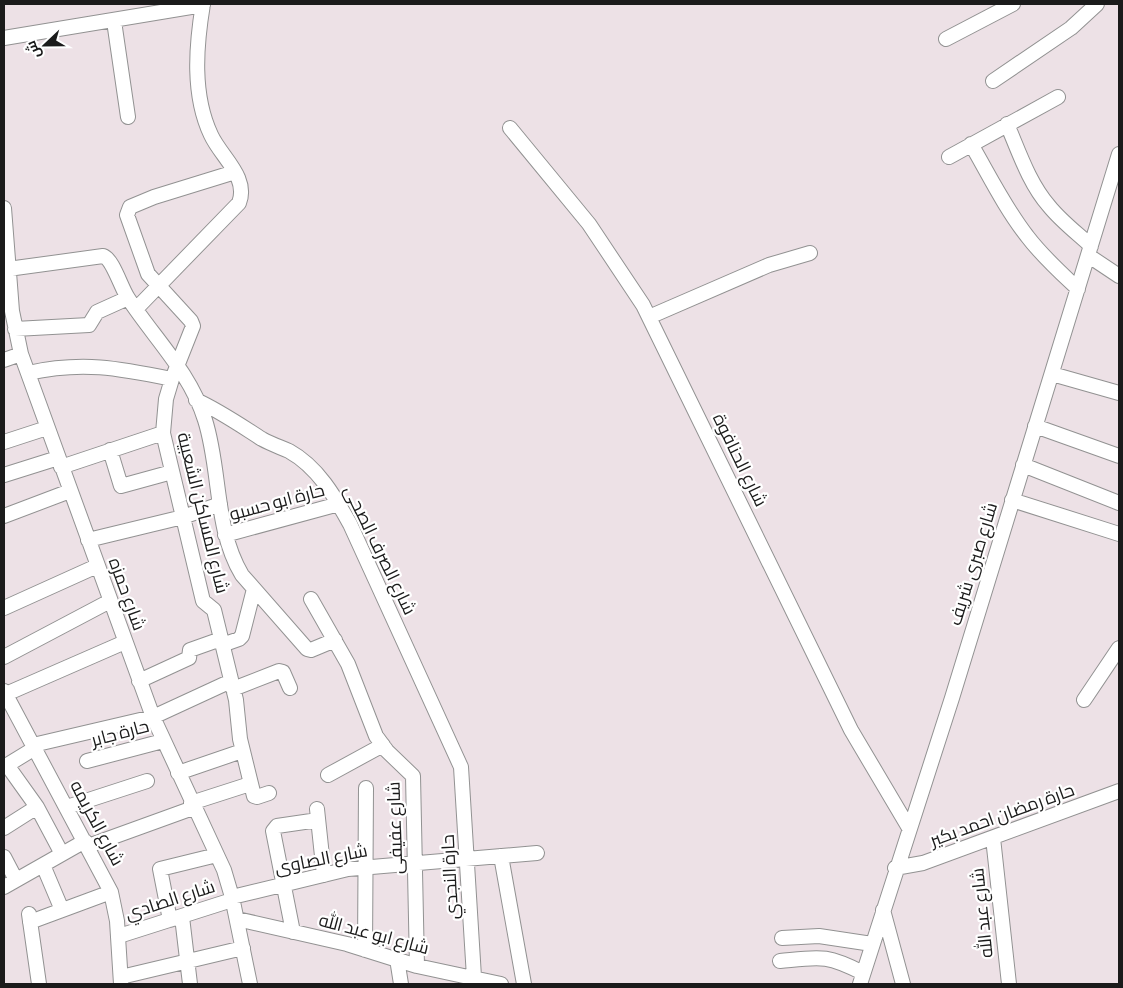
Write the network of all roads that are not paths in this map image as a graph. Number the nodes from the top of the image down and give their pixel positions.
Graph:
1 (1013, 4) edge
2 (1097, 4) edge
3 (203, 5) edge
4 (114, 21) junction
5 (4, 38) edge
6 (946, 40) dead end
7 (993, 81) dead end
8 (1058, 97) dead end
9 (128, 116) dead end
10 (1007, 124) junction
11 (510, 128) dead end
12 (971, 144) junction
13 (1119, 154) edge
14 (949, 157) dead end
15 (235, 172) junction
16 (4, 208) edge
17 (1090, 251) junction
18 (810, 253) dead end
19 (6, 259) edge
20 (1119, 276) edge
21 (158, 286) junction
22 (1078, 289) junction
23 (132, 303) junction
24 (650, 317) junction
25 (15, 329) junction
26 (21, 354) junction
27 (4, 360) edge
28 (178, 363) junction
29 (28, 373) junction
30 (1052, 374) junction
31 (172, 379) junction
32 (1119, 393) edge
33 (196, 400) junction
34 (1035, 426) junction
35 (48, 428) junction
36 (163, 433) junction
37 (4, 442) edge
38 (110, 450) junction
39 (1119, 456) edge
40 (60, 462) junction
41 (1023, 465) junction
42 (172, 472) junction
43 (4, 475) edge
44 (70, 491) junction
45 (1012, 500) junction
46 (1119, 503) edge
47 (220, 504) junction
48 (339, 504) junction
49 (4, 516) edge
50 (183, 517) junction
51 (1119, 534) edge
52 (225, 535) junction
53 (88, 540) junction
54 (97, 566) junction
55 (254, 588) junction
56 (311, 599) dead end
57 (110, 601) junction
58 (4, 608) edge
59 (335, 640) junction
60 (125, 642) junction
61 (222, 642) junction
62 (1119, 648) edge
63 (4, 657) edge
64 (139, 681) junction
65 (232, 685) junction
66 (290, 688) dead end
67 (5, 692) edge
68 (1084, 700) dead end
69 (153, 717) junction
70 (163, 741) junction
71 (383, 745) junction
72 (34, 747) junction
73 (242, 751) junction
74 (87, 761) dead end
75 (5, 766) edge
76 (178, 773) junction
77 (328, 775) dead end
78 (463, 776) joint
79 (147, 781) dead end
80 (250, 784) junction
81 (366, 788) dead end
82 (1119, 791) edge
83 (270, 793) dead end
84 (192, 806) junction
85 (37, 807) junction
86 (67, 807) junction
87 (4, 828) edge
88 (909, 828) junction
89 (993, 838) junction
90 (86, 844) junction
91 (537, 853) dead end
92 (62, 854) junction
93 (217, 855) junction
94 (501, 856) junction
95 (4, 857) edge
96 (468, 858) junction
97 (416, 862) junction
98 (43, 865) junction
99 (365, 868) junction
100 (896, 868) junction
101 (324, 875) junction
102 (16, 880) junction
103 (284, 884) junction
104 (4, 887) edge
105 (110, 892) junction
106 (232, 898) junction
107 (62, 910) junction
108 (882, 910) junction
109 (176, 919) junction
110 (236, 919) junction
111 (293, 932) junction
112 (119, 936) junction
113 (782, 938) dead end
114 (872, 944) junction
115 (243, 948) junction
116 (365, 950) junction
117 (397, 960) junction
118 (780, 961) dead end
119 (187, 962) junction
120 (418, 966) junction
121 (474, 977) junction
122 (861, 979) edge
123 (121, 981) edge
124 (39, 984) edge
125 (190, 984) edge
126 (250, 984) edge
127 (401, 984) edge
128 (501, 984) edge
129 (524, 984) edge
130 (902, 984) edge
131 (1009, 984) edge

1 - 6 street
2 - 7 street
3 - 4 street
3 - 15 street
4 - 5 street
4 - 9 street
8 - 10 street
10 - 12 street
10 - 17 street
11 - 24 street, شارع الحنافوة
12 - 14 street
12 - 22 street
13 - 17 street, شارع صبرى شريف
15 - 21 street
15 - 21 street
16 - 19 street, شارع حمزه
17 - 20 street
17 - 22 street, شارع صبرى شريف
18 - 24 street
19 - 23 street
19 - 25 street, شارع حمزه
21 - 23 street
21 - 28 street, شارع المساكن الشعبية
22 - 30 street, شارع صبرى شريف
23 - 25 street
23 - 28 street
24 - 88 street, شارع الحنافوة
25 - 26 street, شارع حمزه
26 - 27 street
26 - 29 street, شارع حمزه
28 - 31 street, شارع المساكن الشعبية
28 - 33 street
29 - 31 street
29 - 35 street, شارع حمزه
30 - 32 street
30 - 34 street, شارع صبرى شريف
31 - 36 street, شارع المساكن الشعبية
33 - 47 street
33 - 48 street, شارع الصرف الصحى
34 - 39 street
34 - 41 street, شارع صبرى شريف
35 - 37 street
35 - 40 street, شارع حمزه
36 - 38 street
36 - 42 street, شارع المساكن الشعبية
38 - 40 street
38 - 42 street
40 - 43 street
40 - 44 street, شارع حمزه
41 - 45 street, شارع صبرى شريف
41 - 46 street
42 - 50 street, شارع المساكن الشعبية
44 - 49 street
44 - 53 street, شارع حمزه
45 - 51 street
45 - 88 street, شارع صبرى شريف
47 - 50 street
47 - 52 street
48 - 52 street, حارة ابو حسبو
48 - 78 street, شارع الصرف الصحى
50 - 53 street
50 - 61 street, شارع المساكن الشعبية
52 - 55 street
53 - 54 street, شارع حمزه
54 - 57 street, شارع حمزه
54 - 58 street
55 - 59 street
55 - 61 street
56 - 59 street, شارع عفيفى
57 - 60 street, شارع حمزه
57 - 63 street
59 - 71 street, شارع عفيفى
60 - 64 street, شارع حمزه
60 - 67 street
61 - 64 street
61 - 65 street, شارع المساكن الشعبية
62 - 68 street
64 - 69 street, شارع حمزه
65 - 66 street
65 - 69 street
65 - 73 street, شارع المساكن الشعبية
67 - 72 street, شارع الكريمه
69 - 70 street, شارع حمزه
69 - 72 street
70 - 74 street, حارة جابر
70 - 76 street, شارع حمزه
71 - 77 street
71 - 97 street, شارع عفيفى
72 - 75 street
72 - 86 street, شارع الكريمه
73 - 76 street
73 - 80 street, شارع المساكن الشعبية
75 - 85 street
76 - 84 street, شارع حمزه
78 - 96 street, حارة النجدي
79 - 86 street
80 - 83 street
80 - 84 street
81 - 99 street
82 - 89 street, حارة رمضان احمد بكير
84 - 90 street
84 - 93 street, شارع حمزه
85 - 87 street
85 - 92 street
86 - 90 street, شارع الكريمه
88 - 100 street, شارع صبرى شريف
89 - 100 street, حارة رمضان احمد بكير
89 - 131 street, شارع عبد الله
90 - 92 street
90 - 105 street, شارع الكريمه
91 - 94 street, شارع الصاوى
92 - 98 street
93 - 106 street, شارع حمزه
93 - 109 street
94 - 96 street, شارع الصاوى
94 - 129 street
95 - 102 street
96 - 97 street, شارع الصاوى
96 - 121 street, حارة النجدي
97 - 99 street, شارع الصاوى
97 - 120 street, شارع عفيفى
98 - 102 street
98 - 107 street
99 - 101 street, شارع الصاوى
99 - 116 street
100 - 108 street, شارع صبرى شريف
101 - 103 street, شارع الصاوى
101 - 103 street
102 - 104 street
103 - 106 street, شارع الصاوى
103 - 111 street
105 - 107 street
105 - 112 street, شارع الكريمه
106 - 109 street, شارع الصادي
106 - 110 street, شارع حمزه
107 - 124 street
108 - 114 street, شارع صبرى شريف
108 - 130 street
109 - 112 street, شارع الصادي
109 - 119 street
110 - 111 street, شارع ابو عبد الله
110 - 115 street, شارع حمزه
111 - 116 street, شارع ابو عبد الله
112 - 123 street, شارع الكريمه
113 - 114 street
114 - 122 street, شارع صبرى شريف
115 - 119 street
115 - 126 street, شارع حمزه
116 - 117 street, شارع ابو عبد الله
117 - 120 street, شارع ابو عبد الله
117 - 127 street
118 - 122 street
119 - 123 street
119 - 125 street
120 - 121 street, شارع ابو عبد الله
121 - 128 street, شارع ابو عبد الله

